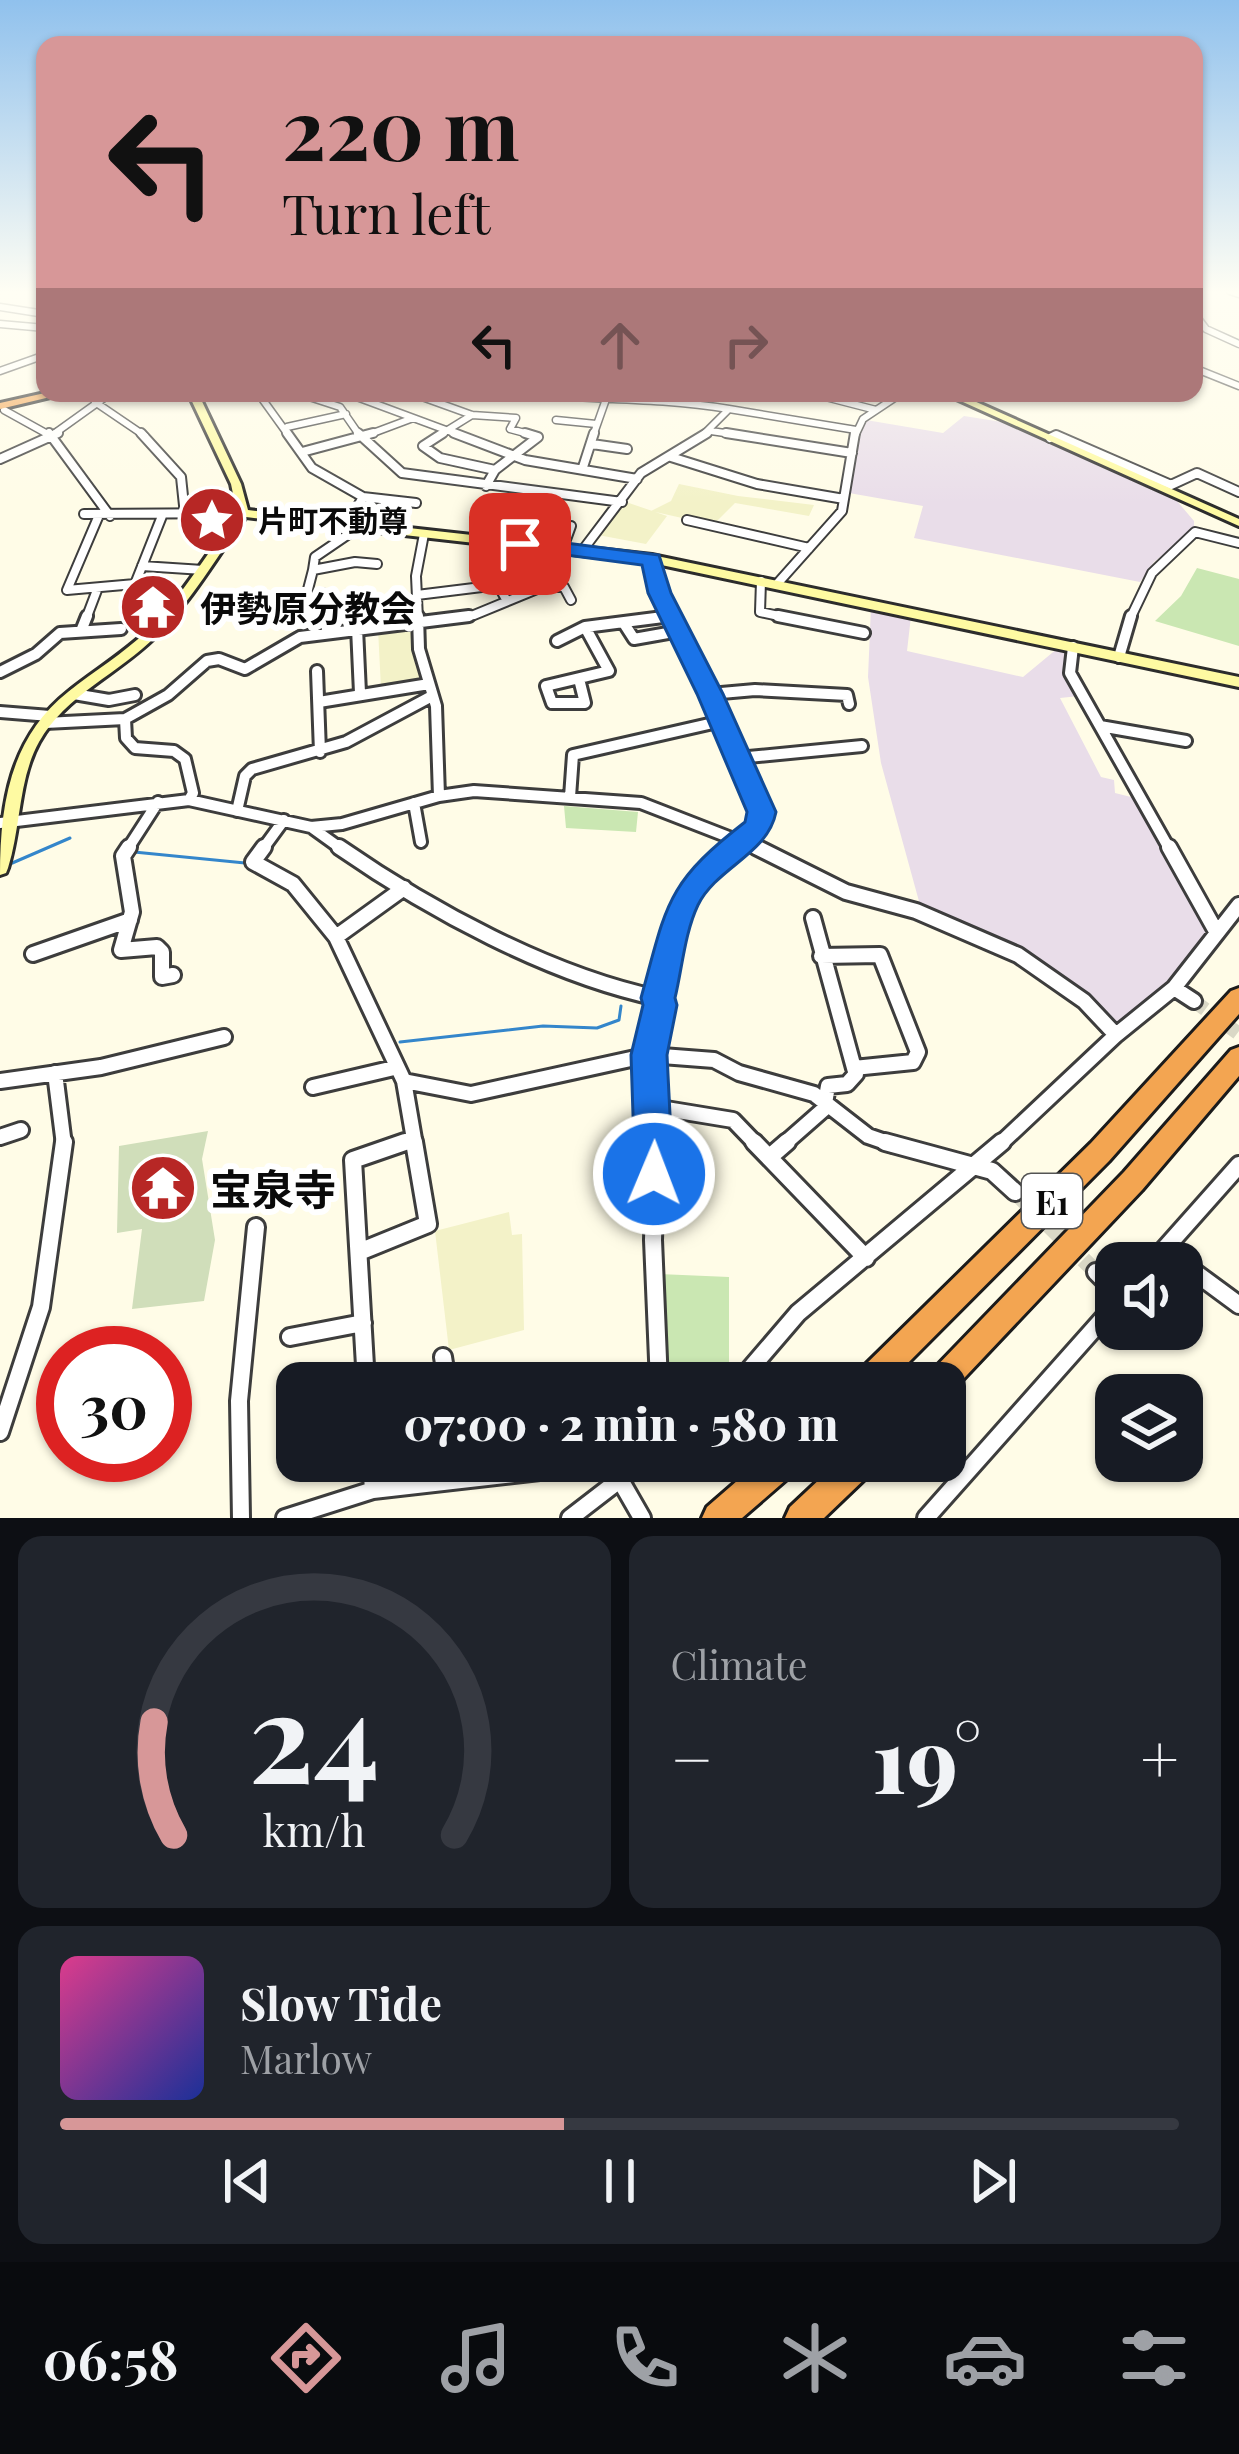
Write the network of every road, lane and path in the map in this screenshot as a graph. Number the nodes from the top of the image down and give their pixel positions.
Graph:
1 (1203, 372) edge
2 (1239, 386) edge
3 (36, 399) edge
4 (95, 402) joint
5 (197, 402) edge
6 (265, 402) edge
7 (327, 402) edge
8 (370, 402) edge
9 (437, 402) edge
10 (571, 402) edge
11 (605, 402) edge
12 (683, 402) edge
13 (845, 402) edge
14 (888, 402) edge
15 (968, 402) edge
16 (701, 404) joint
17 (2, 408) edge
18 (729, 409) junction
19 (876, 410) junction
20 (346, 414) junction
21 (472, 415) junction
22 (413, 418) junction
23 (596, 424) junction
24 (286, 427) junction
25 (445, 430) junction
26 (856, 430) junction
27 (711, 431) junction
28 (50, 436) junction
29 (361, 438) junction
30 (1050, 438) junction
31 (592, 444) junction
32 (627, 449) dead end
33 (302, 452) junction
34 (852, 453) junction
35 (515, 456) junction
36 (671, 457) junction
37 (440, 458) junction
38 (0, 459) edge
39 (583, 467) junction
40 (495, 470) junction
41 (419, 477) junction
42 (637, 479) junction
43 (486, 486) junction
44 (1239, 492) edge
45 (363, 497) junction
46 (844, 499) junction
47 (627, 500) junction
48 (416, 503) dead end
49 (243, 513) junction
50 (84, 514) dead end
51 (105, 515) junction
52 (184, 515) junction
53 (162, 516) junction
54 (687, 520) dead end
55 (1234, 520) edge
56 (353, 526) junction
57 (572, 526) dead end
58 (424, 533) junction
59 (1239, 543) edge
60 (562, 548) junction
61 (809, 548) junction
62 (582, 550) junction
63 (652, 559) junction
64 (376, 564) dead end
65 (142, 566) junction
66 (546, 569) dead end
67 (203, 570) junction
68 (313, 570) junction
69 (761, 581) junction
70 (777, 584) junction
71 (542, 587) junction
72 (97, 590) junction
73 (460, 590) junction
74 (320, 593) dead end
75 (417, 595) junction
76 (306, 597) dead end
77 (571, 600) dead end
78 (507, 602) junction
79 (474, 615) junction
80 (671, 616) junction
81 (799, 619) junction
82 (417, 623) junction
83 (626, 625) junction
84 (585, 627) junction
85 (357, 628) junction
86 (121, 629) dead end
87 (81, 631) junction
88 (679, 631) junction
89 (327, 633) junction
90 (864, 633) dead end
91 (798, 635) dead end
92 (556, 641) dead end
93 (1072, 647) junction
94 (1119, 656) junction
95 (317, 671) dead end
96 (0, 672) edge
97 (579, 679) dead end
98 (1239, 682) edge
99 (431, 690) junction
100 (360, 693) junction
101 (74, 694) junction
102 (710, 694) junction
103 (130, 698) dead end
104 (319, 702) junction
105 (849, 704) dead end
106 (0, 712) edge
107 (125, 719) junction
108 (48, 720) junction
109 (722, 721) junction
110 (1100, 726) junction
111 (1186, 741) dead end
112 (855, 744) dead end
113 (320, 752) junction
114 (738, 758) junction
115 (439, 796) junction
116 (570, 797) junction
117 (189, 800) junction
118 (158, 802) junction
119 (414, 803) junction
120 (237, 811) junction
121 (284, 820) junction
122 (7, 822) edge
123 (311, 827) junction
124 (741, 840) junction
125 (421, 842) dead end
126 (0, 868) edge
127 (404, 888) junction
128 (1239, 905) edge
129 (813, 918) dead end
130 (130, 920) junction
131 (1217, 933) junction
132 (336, 937) junction
133 (33, 954) dead end
134 (820, 956) junction
135 (161, 978) dead end
136 (1174, 988) junction
137 (658, 998) junction
138 (1239, 998) edge
139 (1194, 1001) tunnel mouth
140 (1116, 1034) junction
141 (224, 1037) dead end
142 (649, 1055) junction
143 (1239, 1058) edge
144 (854, 1069) junction
145 (55, 1073) junction
146 (399, 1075) junction
147 (0, 1082) edge
148 (313, 1087) dead end
149 (827, 1101) junction
150 (654, 1108) junction
151 (22, 1130) dead end
152 (0, 1137) edge
153 (413, 1139) junction
154 (772, 1156) junction
155 (1239, 1165) edge
156 (974, 1169) junction
157 (1015, 1192) tunnel mouth
158 (256, 1227) dead end
159 (1170, 1242) edge
160 (359, 1252) junction
161 (866, 1258) junction
162 (1203, 1278) edge
163 (1239, 1305) edge
164 (363, 1324) junction
165 (1095, 1328) edge
166 (290, 1337) dead end
167 (443, 1357) dead end
168 (365, 1362) edge
169 (444, 1362) edge
170 (659, 1362) edge
171 (755, 1362) edge
172 (888, 1362) edge
173 (960, 1362) edge
174 (0, 1432) edge
175 (372, 1482) edge
176 (407, 1482) edge
177 (615, 1482) edge
178 (622, 1482) edge
179 (760, 1482) edge
180 (838, 1482) edge
181 (373, 1490) junction
182 (241, 1518) edge
183 (286, 1518) edge
184 (570, 1518) edge
185 (642, 1518) edge
186 (718, 1518) edge
187 (801, 1518) edge
188 (926, 1518) edge

1 - 2 street
3 - 17 highway
4 - 28 street
4 - 52 street
5 - 49 street
6 - 24 street
7 - 20 street
8 - 22 street
9 - 21 street
10 - 23 street
11 - 23 street
12 - 16 street
13 - 19 street
14 - 19 street
15 - 30 street
16 - 18 street
17 - 28 street
18 - 26 street
18 - 27 street
19 - 26 street
20 - 24 street
20 - 29 street
21 - 25 street
21 - 35 street
22 - 25 street
22 - 29 street
23 - 31 street
24 - 33 street
25 - 35 street
25 - 37 street
26 - 34 street
27 - 34 street
27 - 36 street
28 - 38 street
28 - 51 street
29 - 33 street
29 - 41 street
30 - 44 street
30 - 55 street
31 - 32 street
31 - 39 street
33 - 45 street
34 - 46 street
35 - 39 street
35 - 40 street
36 - 42 street
36 - 46 street
37 - 40 street
37 - 41 street
39 - 42 street
40 - 43 street
41 - 43 street
42 - 47 street
43 - 47 street
45 - 48 street
45 - 56 street
46 - 61 street
47 - 62 street
49 - 52 street
49 - 56 street
49 - 67 street
50 - 51 street
51 - 53 street
51 - 72 street
52 - 53 street
53 - 65 street
54 - 61 street
56 - 58 street
56 - 68 street
57 - 60 street
58 - 60 street
58 - 75 street
59 - 94 street
60 - 62 street
61 - 70 street
62 - 63 street
63 - 69 street
63 - 80 street
64 - 68 street
65 - 67 street
65 - 72 street
66 - 71 street
67 - 101 street
68 - 76 street
69 - 70 street
69 - 81 street
70 - 93 street
71 - 77 street
71 - 78 street
72 - 87 street
73 - 75 street
73 - 78 street
73 - 79 street
74 - 89 street
75 - 82 street
78 - 79 street
79 - 82 street
80 - 83 street
80 - 88 street
81 - 90 street
81 - 91 street
82 - 85 street
82 - 99 street
83 - 84 street
83 - 88 street
84 - 92 street
84 - 97 street
85 - 89 street
85 - 100 street
86 - 87 street
87 - 96 street
88 - 102 street
89 - 107 street
93 - 94 street
93 - 110 street
94 - 98 street
95 - 104 street
99 - 100 street
99 - 113 street
99 - 115 street
100 - 104 street
101 - 103 street
101 - 108 street
102 - 105 street
102 - 109 street
104 - 113 street
106 - 108 street
107 - 108 street
107 - 117 street
108 - 122 street
109 - 114 street
109 - 116 street
110 - 111 street
110 - 131 street
112 - 114 street
113 - 120 street
114 - 124 street
115 - 116 street
115 - 119 street
116 - 124 street
117 - 118 street
117 - 120 street
118 - 122 street
118 - 130 street
119 - 123 street
119 - 125 street
120 - 121 street
121 - 123 street
121 - 132 street
122 - 126 street
123 - 127 street
124 - 137 street
124 - 140 street
127 - 132 street
127 - 137 street
128 - 131 street
129 - 134 street
130 - 133 street
130 - 135 street
131 - 136 street
132 - 146 street
134 - 144 street
134 - 144 street
136 - 139 street
136 - 140 street
137 - 142 street
138 - 172 highway, E1
140 - 156 street
141 - 145 street
142 - 146 street
142 - 149 street
142 - 150 street
143 - 173 highway, E1
144 - 149 street
145 - 147 street
145 - 174 street
146 - 148 street
146 - 153 street
149 - 154 street
149 - 156 street
150 - 154 street
150 - 170 street
151 - 152 street
153 - 160 street
153 - 160 street
154 - 161 street
155 - 159 street
156 - 157 street
156 - 161 street
158 - 182 street
160 - 164 street
161 - 171 street
162 - 163 street
164 - 166 street
164 - 168 street
165 - 188 street
167 - 169 street
175 - 181 street
176 - 181 street
177 - 184 street
178 - 185 street
179 - 186 highway
180 - 187 highway
181 - 183 street

